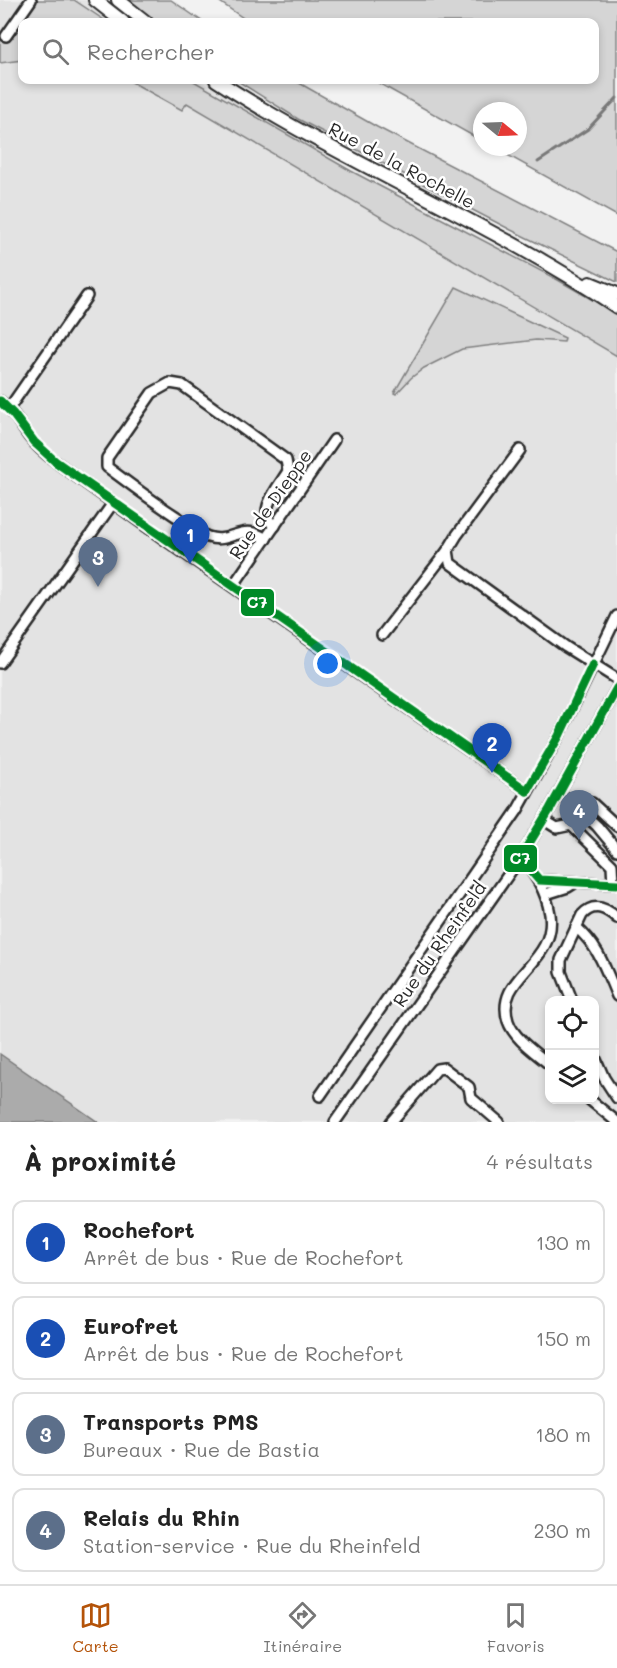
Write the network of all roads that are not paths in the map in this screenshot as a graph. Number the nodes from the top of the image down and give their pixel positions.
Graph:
1 (32, 0) edge
2 (95, 0) edge
3 (118, 0) edge
4 (19, 18) edge
5 (118, 18) edge
6 (141, 18) edge
7 (18, 19) edge
8 (6, 36) dead end
9 (222, 84) edge
10 (574, 278) junction
11 (617, 294) edge
12 (87, 296) dead end
13 (617, 307) edge
14 (0, 401) edge
15 (10, 407) junction
16 (334, 440) dead end
17 (520, 450) dead end
18 (113, 503) junction
19 (275, 526) junction
20 (266, 538) junction
21 (448, 550) junction
22 (233, 586) junction
23 (617, 616) edge
24 (382, 635) dead end
25 (0, 663) edge
26 (593, 664) junction
27 (617, 679) edge
28 (617, 688) edge
29 (527, 791) junction
30 (559, 793) junction
31 (570, 801) junction
32 (544, 820) junction
33 (571, 825) junction
34 (617, 826) edge
35 (617, 850) edge
36 (519, 858) junction
37 (539, 880) junction
38 (576, 882) junction
39 (615, 884) edge
40 (546, 894) junction
41 (617, 918) edge
42 (576, 927) junction
43 (570, 996) edge
44 (617, 996) edge
45 (545, 1061) edge
46 (599, 1066) edge
47 (320, 1096) dead end
48 (617, 1098) edge
49 (595, 1104) edge
50 (335, 1122) edge
51 (391, 1122) edge
52 (499, 1122) edge
53 (616, 1122) edge

1 - 4 street
2 - 5 main road
3 - 6 main road
7 - 8 street
9 - 10 main road, Rue de la Rochelle
10 - 11 main road, Rue de la Rochelle
10 - 13 main road, Rue de la Rochelle
12 - 15 street
14 - 15 street
15 - 18 street
16 - 19 street, Rue de Dieppe
17 - 21 street
18 - 22 street
18 - 25 street
19 - 20 street, Rue de Dieppe
19 - 20 street
20 - 22 street, Rue de Dieppe
21 - 24 street
21 - 26 street
22 - 29 street
23 - 26 street, Rue du Rheinfeld
26 - 27 street
26 - 29 street, Rue du Rheinfeld
28 - 30 street, Rue du Rheinfeld
29 - 47 street, Rue du Rheinfeld
30 - 31 street
30 - 32 street, Rue du Rheinfeld
31 - 33 street
31 - 34 street
31 - 35 street
32 - 33 street
32 - 36 street, Rue du Rheinfeld
33 - 39 street
36 - 37 street
36 - 50 street, Rue du Rheinfeld
37 - 38 street
37 - 40 street
38 - 39 street
38 - 40 street
40 - 45 street
41 - 42 street
42 - 43 street
42 - 44 street
46 - 48 street
49 - 53 street
51 - 52 street

